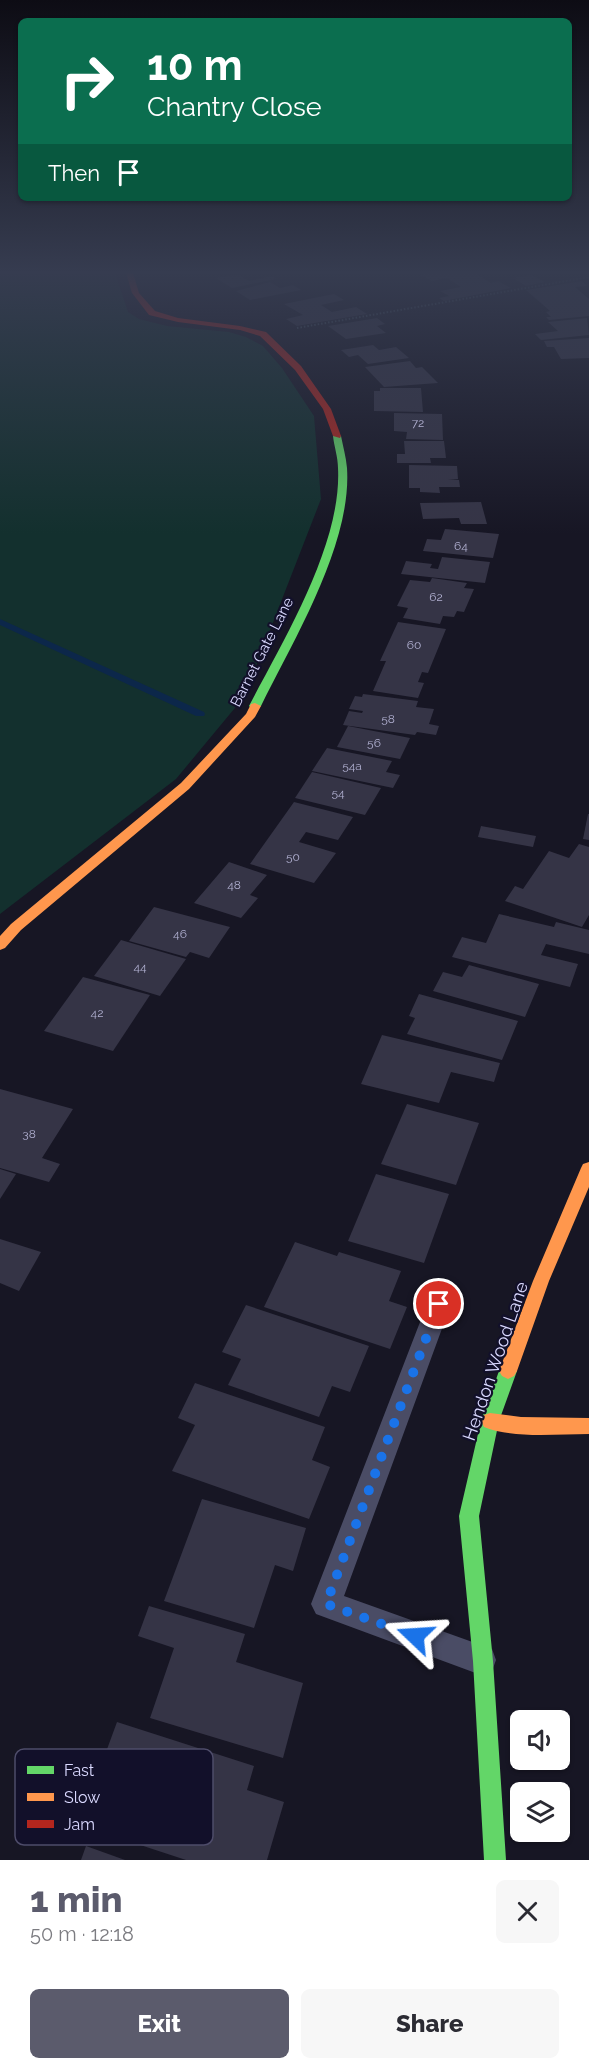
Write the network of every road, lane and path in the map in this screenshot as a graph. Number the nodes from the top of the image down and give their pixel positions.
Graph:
1 (290, 360) edge
2 (0, 945) edge
3 (589, 1168) edge
4 (439, 1304) dead end
5 (490, 1421) junction
6 (589, 1426) edge
7 (483, 1661) junction
8 (495, 1860) edge

1 - 2 street, Barnet Gate Lane
3 - 5 street, Hendon Wood Lane
4 - 7 lane
5 - 6 street
5 - 7 street, Hendon Wood Lane
7 - 8 street, Hendon Wood Lane

